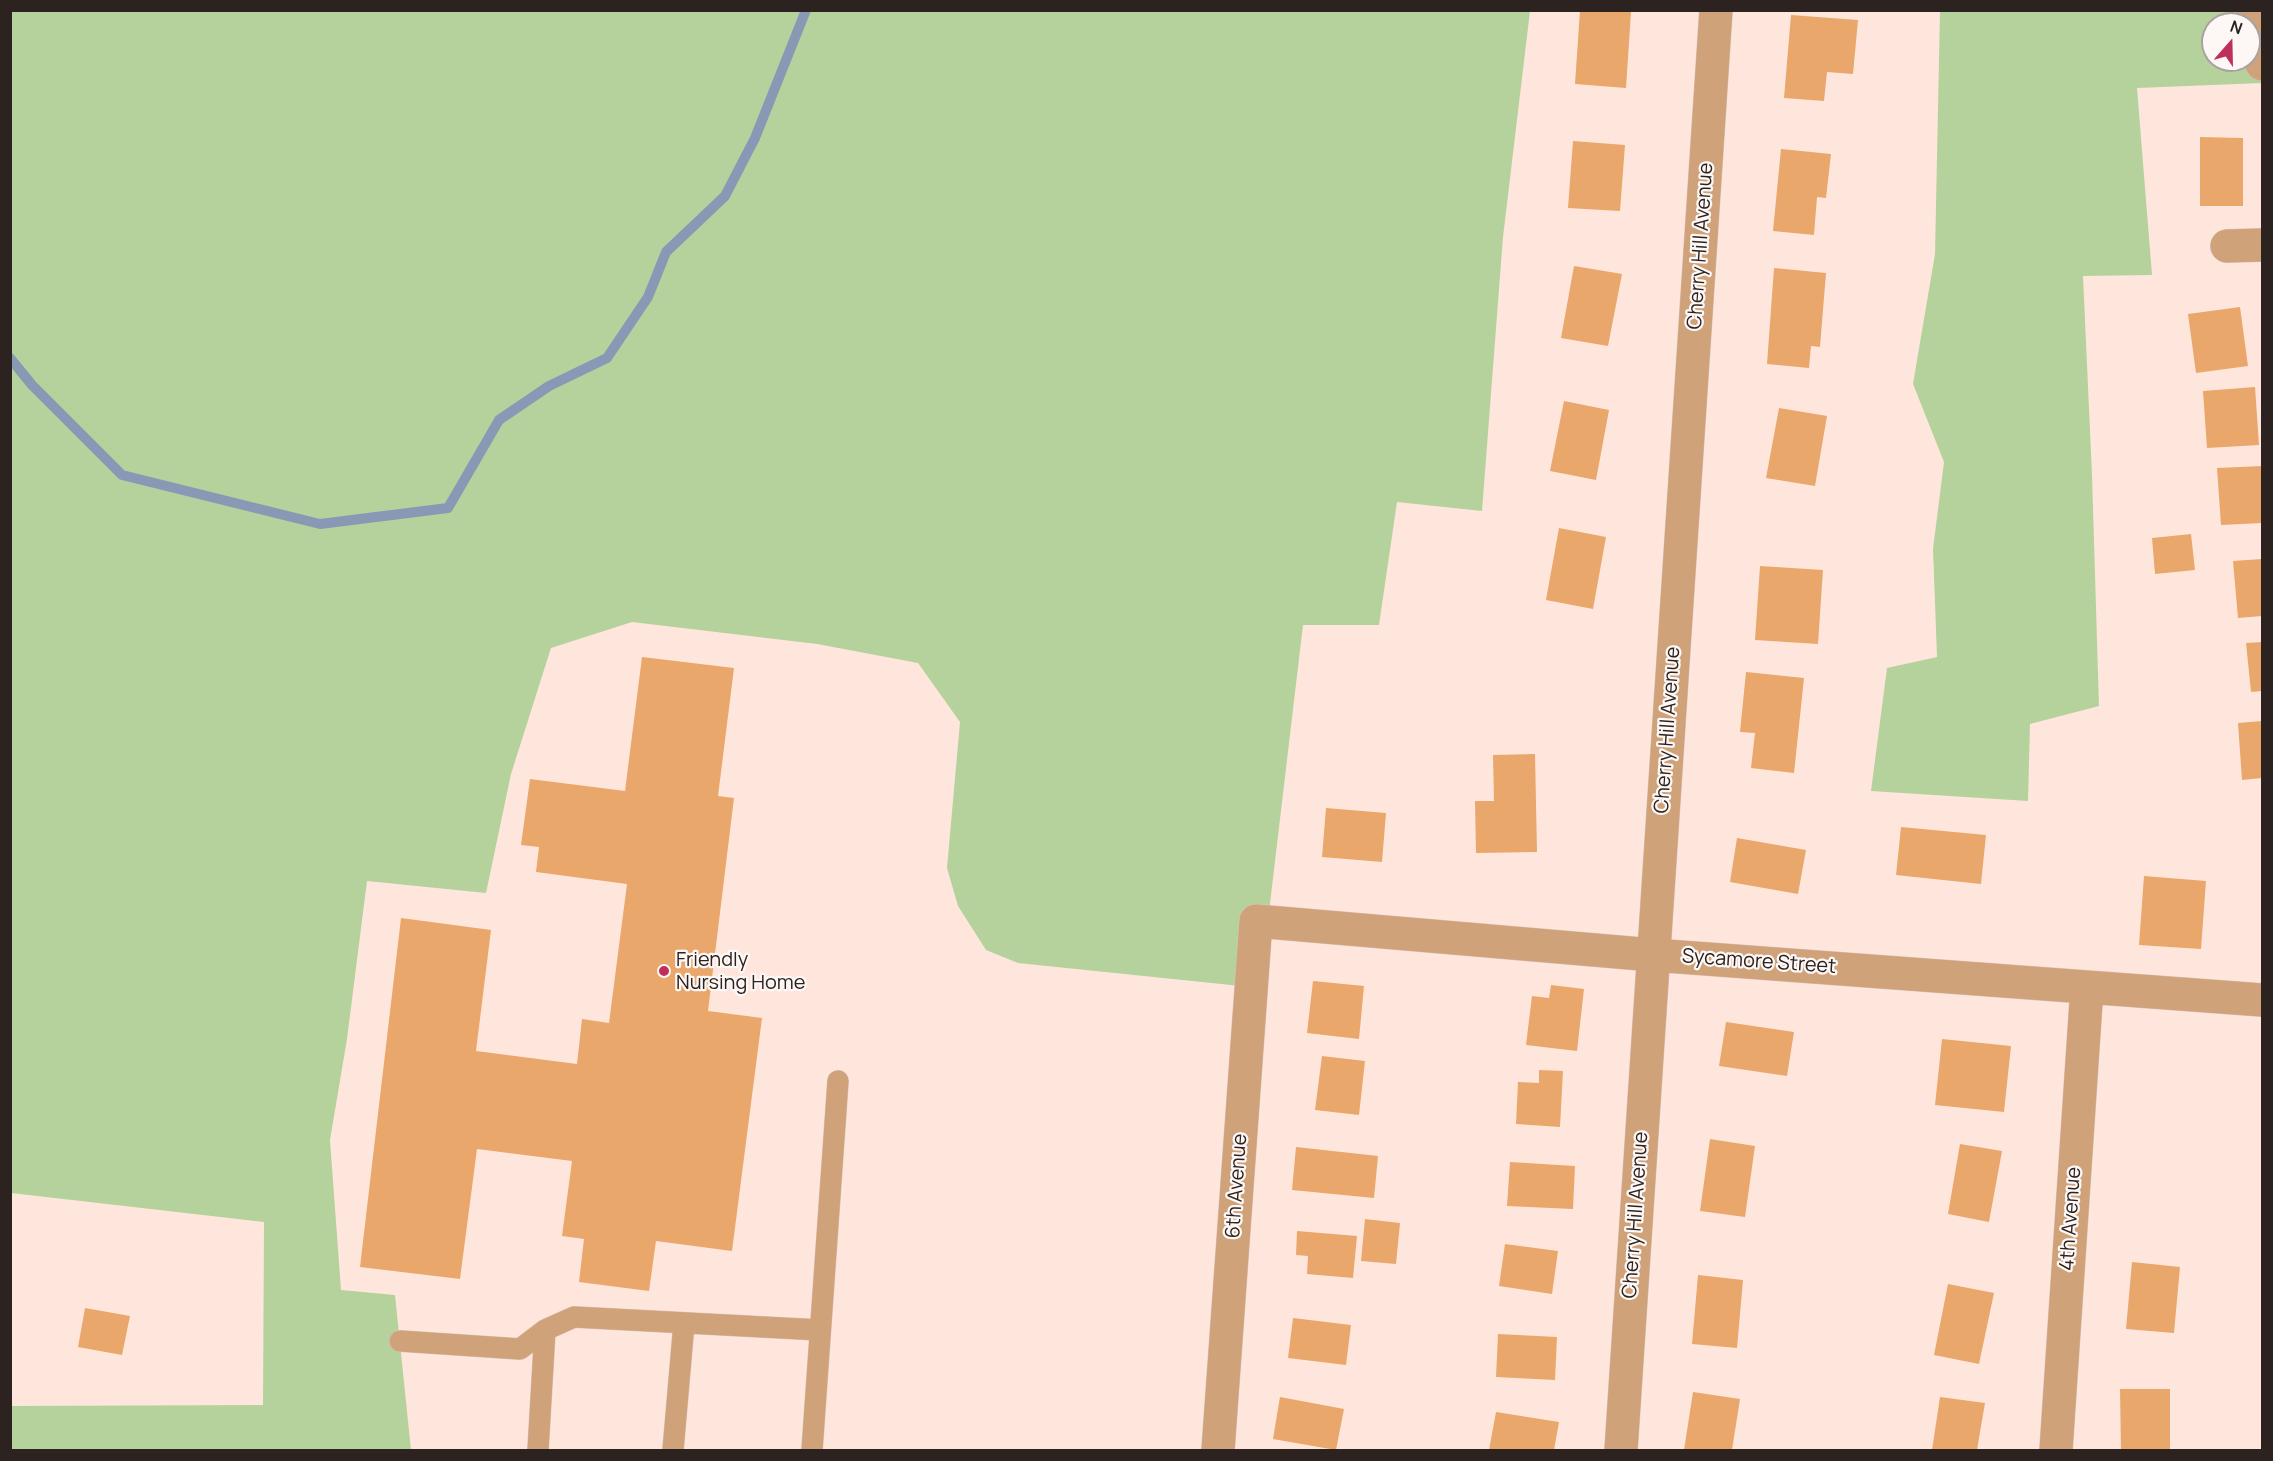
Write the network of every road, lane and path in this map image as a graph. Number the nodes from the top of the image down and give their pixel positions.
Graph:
1 (1716, 10) edge
2 (2253, 10) edge
3 (2262, 64) edge
4 (2262, 244) edge
5 (2227, 246) dead end
6 (1256, 921) joint
7 (1653, 955) junction
8 (2086, 987) junction
9 (2262, 1000) edge
10 (838, 1081) dead end
11 (684, 1323) junction
12 (545, 1330) junction
13 (820, 1330) junction
14 (400, 1341) dead end
15 (538, 1450) edge
16 (673, 1450) edge
17 (812, 1450) edge
18 (1218, 1450) edge
19 (1621, 1450) edge
20 (2056, 1450) edge

1 - 7 street, Cherry Hill Avenue
2 - 3 street
4 - 5 street
6 - 7 street, Sycamore Street
6 - 18 street, 6th Avenue
7 - 8 street, Sycamore Street
7 - 19 street, Cherry Hill Avenue
8 - 9 street, Sycamore Street
8 - 20 street, 4th Avenue
10 - 13 lane
11 - 12 lane
11 - 13 lane
11 - 16 lane
12 - 14 lane
12 - 15 lane
13 - 17 lane

